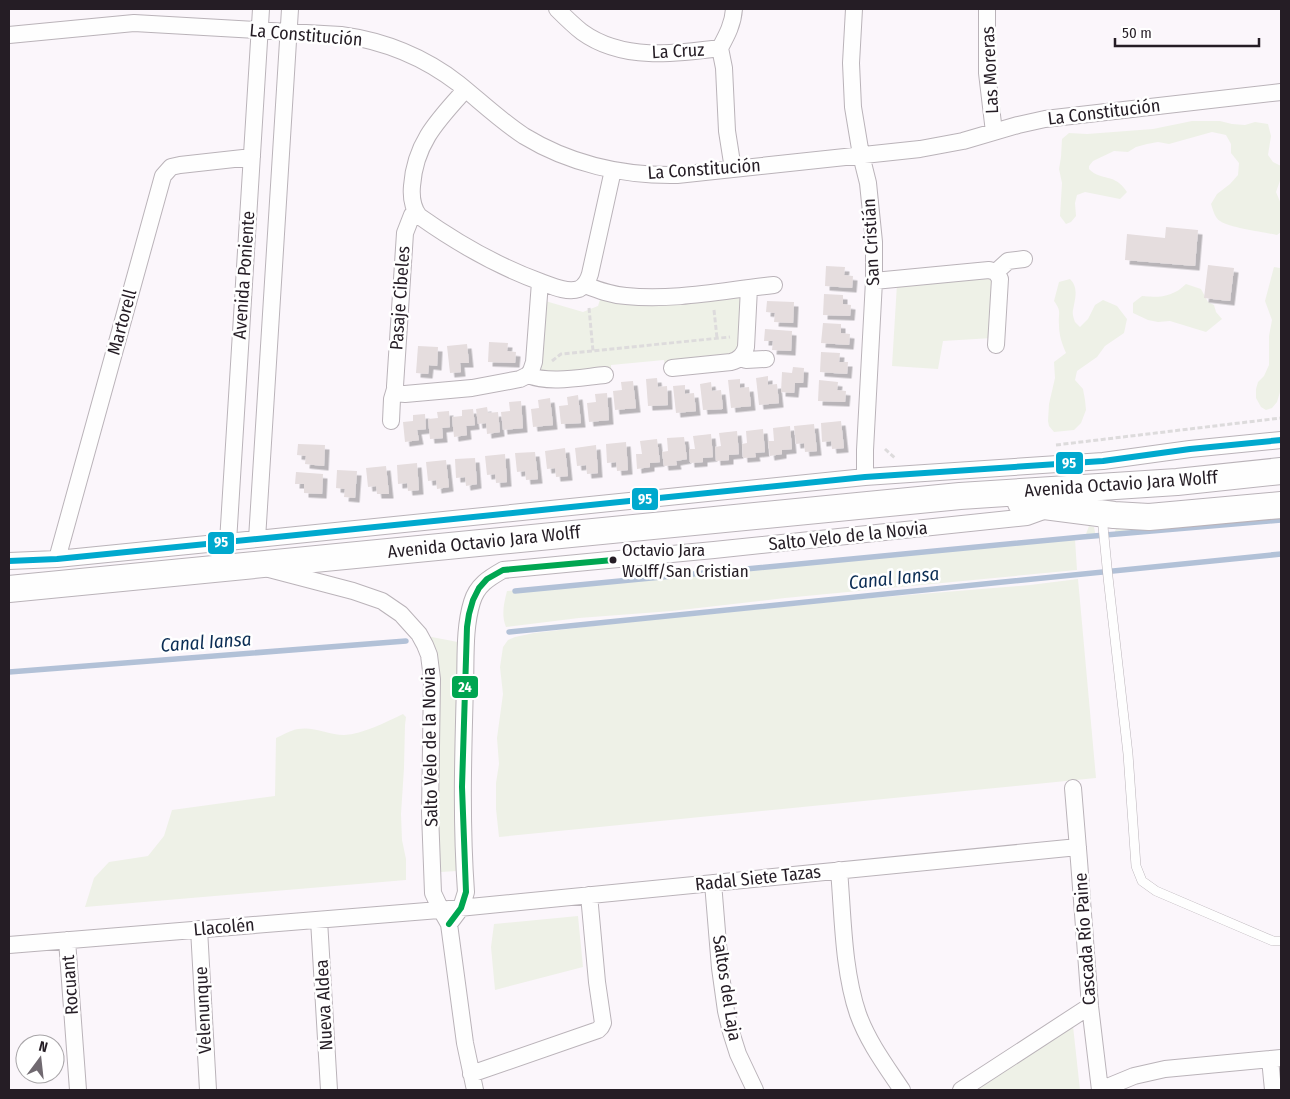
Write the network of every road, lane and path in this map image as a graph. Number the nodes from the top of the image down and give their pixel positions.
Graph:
1 (261, 9) edge
2 (290, 9) edge
3 (557, 9) edge
4 (734, 9) edge
5 (854, 9) edge
6 (987, 9) edge
7 (260, 30) junction
8 (289, 32) junction
9 (9, 35) edge
10 (720, 48) junction
11 (465, 90) junction
12 (1281, 92) edge
13 (994, 132) junction
14 (861, 156) junction
15 (252, 157) junction
16 (733, 169) junction
17 (613, 170) junction
18 (415, 211) junction
19 (1024, 259) dead end
20 (996, 272) junction
21 (874, 281) junction
22 (540, 282) junction
23 (585, 285) junction
24 (774, 285) dead end
25 (749, 288) junction
26 (712, 292) junction
27 (590, 308) dead end
28 (747, 335) junction
29 (717, 338) junction
30 (996, 345) dead end
31 (593, 351) junction
32 (740, 358) junction
33 (766, 359) dead end
34 (672, 368) dead end
35 (528, 375) junction
36 (605, 375) dead end
37 (395, 389) junction
38 (1281, 418) edge
39 (391, 420) dead end
40 (1281, 440) edge
41 (1054, 445) dead end
42 (885, 449) dead end
43 (899, 462) dead end
44 (1281, 471) edge
45 (865, 477) junction
46 (960, 496) junction
47 (1281, 504) edge
48 (1054, 507) junction
49 (1102, 513) junction
50 (257, 540) junction
51 (228, 542) junction
52 (57, 559) junction
53 (9, 561) edge
54 (251, 565) junction
55 (9, 590) edge
56 (1073, 788) dead end
57 (1078, 847) junction
58 (839, 870) junction
59 (713, 883) junction
60 (589, 895) junction
61 (461, 908) junction
62 (443, 914) junction
63 (319, 920) junction
64 (199, 930) junction
65 (67, 940) junction
66 (1281, 941) edge
67 (9, 945) edge
68 (1090, 1006) junction
69 (1276, 1058) edge
70 (473, 1082) edge
71 (78, 1090) edge
72 (208, 1090) edge
73 (329, 1090) edge
74 (755, 1090) edge
75 (902, 1090) edge
76 (961, 1090) edge
77 (1100, 1090) edge
78 (1273, 1090) edge

1 - 7 street, Avenida Poniente
2 - 8 street, Avenida Poniente
3 - 10 street, La Cruz
4 - 10 street
5 - 14 street, San Cristián
6 - 13 street, Las Moreras
7 - 8 street, La Constitución
7 - 9 street, La Constitución
7 - 15 street, Avenida Poniente
8 - 11 street, La Constitución
8 - 50 street, Avenida Poniente
10 - 16 street, La Cruz
11 - 17 street, La Constitución
11 - 18 street
12 - 13 street, La Constitución
13 - 14 street, La Constitución
14 - 16 street, La Constitución
14 - 21 street, San Cristián
15 - 51 street, Avenida Poniente
15 - 52 street, Martorell
16 - 17 street, La Constitución
17 - 23 street
18 - 22 street
18 - 37 street, Pasaje Cibeles
19 - 20 street
20 - 21 street
20 - 30 street
21 - 45 street, San Cristián
22 - 23 street
22 - 35 street
23 - 26 street
24 - 25 street
25 - 26 street
25 - 28 street
26 - 29 path
27 - 31 path
28 - 29 path
28 - 32 street
29 - 31 path
31 - 35 path
32 - 33 street
32 - 34 street
35 - 36 street
35 - 37 street
37 - 39 street, Pasaje Cibeles
38 - 41 path
40 - 45 street, Avenida Octavio Jara Wolff
42 - 43 path
44 - 46 main road, Avenida Octavio Jara Wolff
45 - 50 street, Avenida Octavio Jara Wolff
46 - 48 main road, Avenida Octavio Jara Wolff
46 - 54 main road, Avenida Octavio Jara Wolff
47 - 49 main road, Avenida Octavio Jara Wolff
48 - 49 main road, Avenida Octavio Jara Wolff
48 - 61 street, Salto Velo de la Novia
49 - 66 lane
50 - 51 street, Avenida Octavio Jara Wolff
51 - 52 street, Avenida Octavio Jara Wolff
52 - 53 street, Avenida Octavio Jara Wolff
54 - 55 main road, Avenida Octavio Jara Wolff
54 - 62 street, Salto Velo de la Novia
56 - 57 street, Cascada Río Paine
57 - 58 street, Radal Siete Tazas
57 - 68 street, Cascada Río Paine
58 - 59 street, Radal Siete Tazas
58 - 75 street
59 - 60 street, Radal Siete Tazas
59 - 74 street, Saltos del Laja
60 - 61 street, Radal Siete Tazas
60 - 70 street
61 - 62 street, Salto Velo de la Novia
62 - 63 street, Llacolén
62 - 70 street, Salto Velo de la Novia
63 - 64 street, Llacolén
63 - 73 street, Nueva Aldea
64 - 65 street, Llacolén
64 - 72 street, Velenunque
65 - 67 street, Llacolén
65 - 71 street, Rocuant
68 - 76 street
68 - 77 street, Cascada Río Paine
69 - 77 street
69 - 78 street

